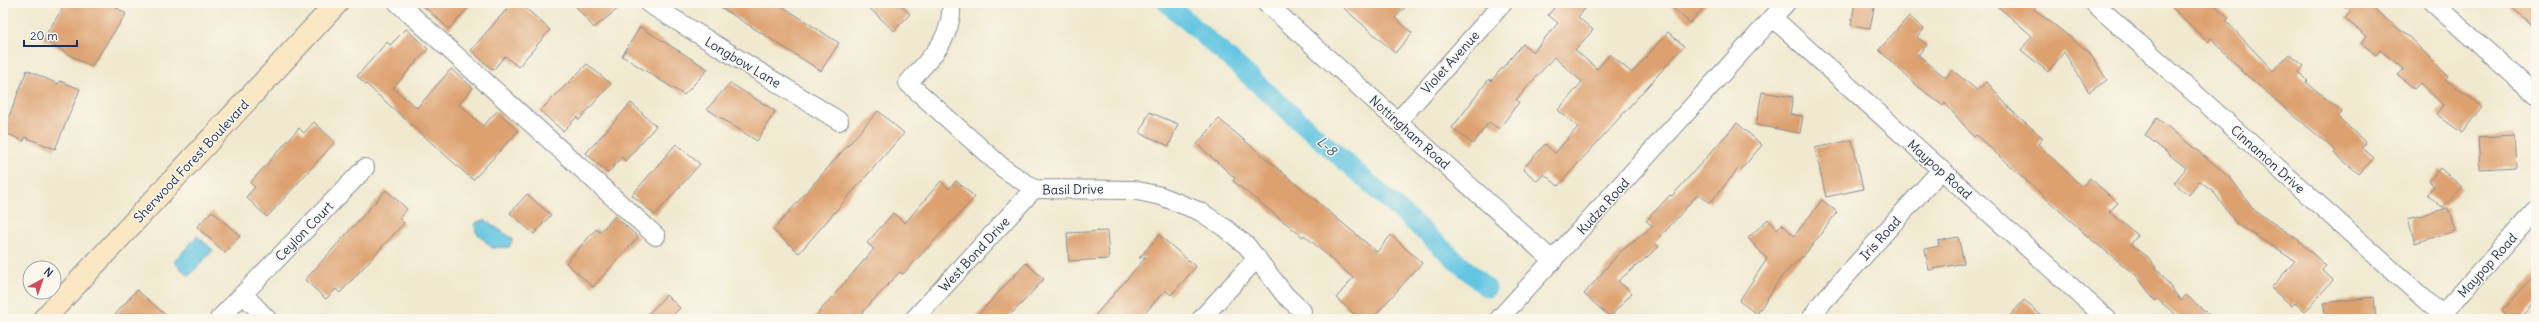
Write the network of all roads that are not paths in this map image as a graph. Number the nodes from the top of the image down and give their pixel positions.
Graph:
1 (337, 3) edge
2 (398, 3) edge
3 (648, 3) edge
4 (951, 3) edge
5 (1266, 3) edge
6 (1503, 3) edge
7 (1786, 3) edge
8 (2094, 3) edge
9 (2434, 3) edge
10 (1773, 18) junction
11 (2536, 95) edge
12 (839, 121) dead end
13 (1398, 121) junction
14 (365, 168) dead end
15 (1941, 170) junction
16 (1034, 189) junction
17 (2536, 210) edge
18 (656, 236) dead end
19 (1258, 258) junction
20 (1553, 261) junction
21 (243, 294) junction
22 (1302, 311) dead end
23 (1815, 312) edge
24 (2440, 317) edge
25 (44, 319) edge
26 (219, 319) edge
27 (268, 319) edge
28 (914, 319) edge
29 (1201, 319) edge
30 (1499, 319) edge
31 (2107, 319) edge

1 - 25 street, Sherwood Forest Boulevard
2 - 18 street
3 - 12 street, Longbow Lane
4 - 16 street, Basil Drive
5 - 13 street, Nottingham Road
6 - 13 street, Violet Avenue
7 - 10 street, Kudza Road
8 - 24 street, Cinnamon Drive
9 - 11 street
10 - 15 street, Maypop Road
10 - 20 street, Kudza Road
13 - 20 street, Nottingham Road
14 - 21 street, Ceylon Court
15 - 23 street, Iris Road
15 - 31 street, Maypop Road
16 - 19 street, Basil Drive
16 - 28 street, West Bond Drive
17 - 24 street, Maypop Road
19 - 22 street, Basil Drive
19 - 29 street
20 - 30 street, Kudza Road
21 - 26 street, Ceylon Court
21 - 27 street

